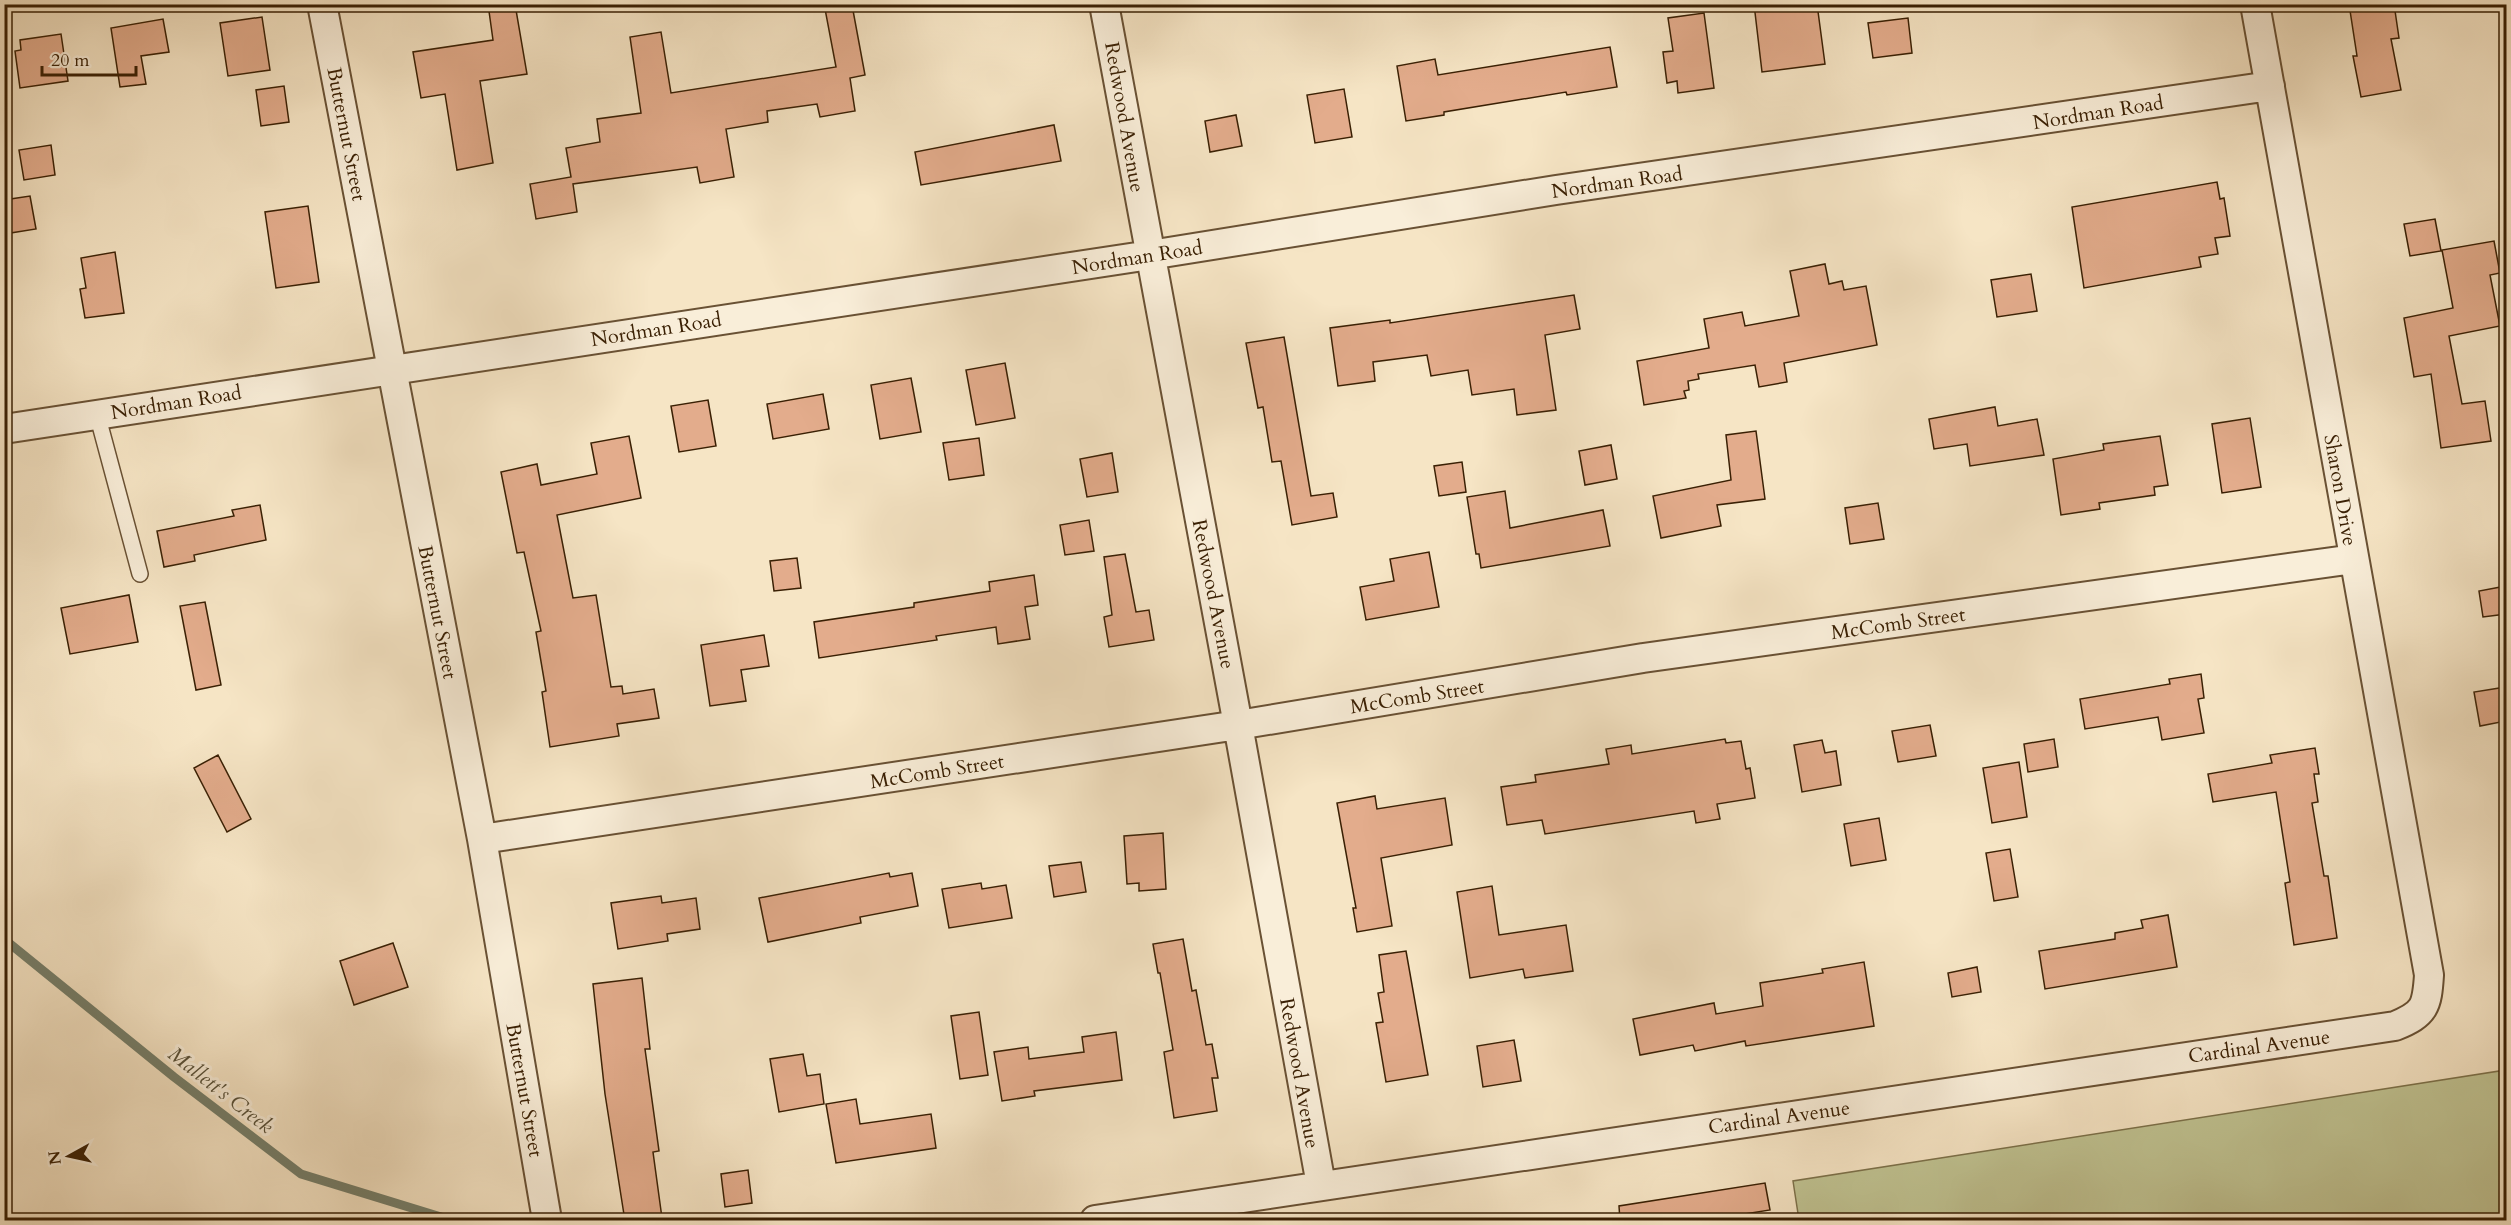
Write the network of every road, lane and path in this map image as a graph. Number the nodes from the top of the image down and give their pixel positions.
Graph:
1 (322, 4) edge
2 (1104, 4) edge
3 (2255, 4) edge
4 (2270, 87) junction
5 (1150, 255) junction
6 (392, 369) junction
7 (97, 414) junction
8 (4, 429) edge
9 (2354, 559) junction
10 (140, 574) dead end
11 (1238, 725) junction
12 (482, 839) junction
13 (2429, 975) joint
14 (1321, 1185) junction
15 (547, 1221) edge
16 (1095, 1221) edge

1 - 6 street, Butternut Street
2 - 5 street, Redwood Avenue
3 - 4 street, Sharon Drive
4 - 5 street, Nordman Road
4 - 9 street, Sharon Drive
5 - 6 street, Nordman Road
5 - 11 street, Redwood Avenue
6 - 7 street, Nordman Road
6 - 12 street, Butternut Street
7 - 8 street, Nordman Road
7 - 10 lane
9 - 11 street, McComb Street
9 - 13 street, Sharon Drive
11 - 12 street, McComb Street
11 - 14 street, Redwood Avenue
12 - 15 street, Butternut Street
13 - 14 street, Cardinal Avenue
14 - 16 street, Cardinal Avenue

